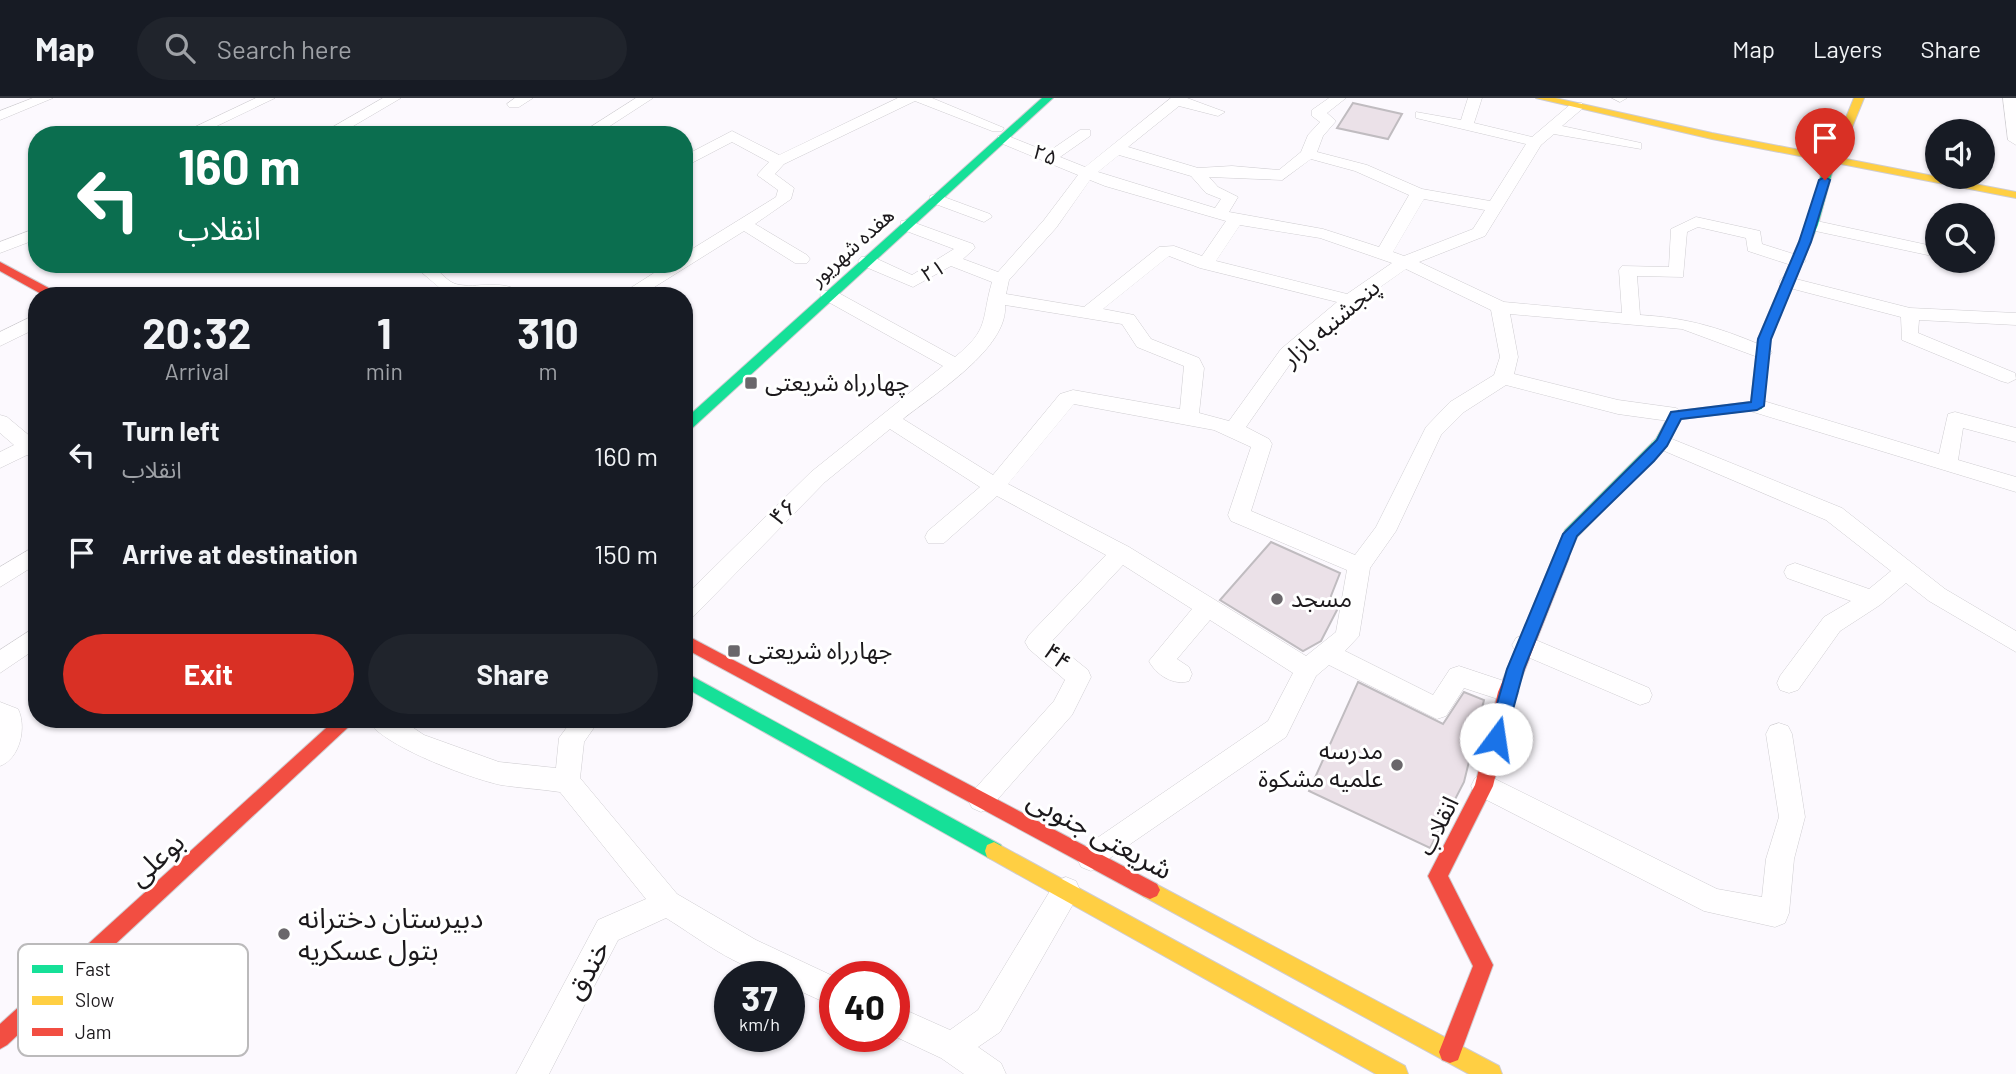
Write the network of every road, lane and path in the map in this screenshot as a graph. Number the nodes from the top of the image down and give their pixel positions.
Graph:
1 (46, 98) edge
2 (268, 98) edge
3 (394, 98) edge
4 (646, 98) edge
5 (910, 98) edge
6 (919, 98) edge
7 (1030, 98) edge
8 (1048, 98) edge
9 (1339, 98) edge
10 (1475, 98) edge
11 (1541, 98) edge
12 (1619, 98) edge
13 (1859, 98) edge
14 (2010, 98) edge
15 (1178, 100) edge
16 (1577, 106) junction
17 (1656, 106) dead end
18 (1218, 112) dead end
19 (1422, 115) dead end
20 (0, 116) edge
21 (1466, 125) junction
22 (205, 126) edge
23 (343, 126) edge
24 (600, 126) edge
25 (1553, 129) junction
26 (1000, 133) junction
27 (1085, 134) dead end
28 (2016, 140) edge
29 (1535, 142) junction
30 (1840, 142) dead end
31 (1636, 146) dead end
32 (1117, 149) junction
33 (1308, 155) junction
34 (693, 157) edge
35 (1050, 157) junction
36 (1831, 158) junction
37 (779, 161) junction
38 (1088, 172) junction
39 (1196, 173) junction
40 (1418, 193) junction
41 (2016, 195) edge
42 (936, 199) junction
43 (1495, 207) junction
44 (984, 217) dead end
45 (1228, 217) junction
46 (744, 224) junction
47 (908, 225) junction
48 (1812, 225) junction
49 (28, 237) edge
50 (0, 248) edge
51 (1925, 249) edge
52 (1382, 256) junction
53 (693, 257) edge
54 (802, 259) dead end
55 (950, 260) junction
56 (867, 261) junction
57 (1797, 261) junction
58 (1405, 262) junction
59 (1206, 264) junction
60 (0, 266) edge
61 (429, 273) edge
62 (666, 273) edge
63 (1001, 279) junction
64 (1788, 282) junction
65 (38, 287) edge
66 (443, 287) edge
67 (642, 287) edge
68 (830, 295) junction
69 (996, 298) junction
70 (1350, 300) junction
71 (1499, 307) junction
72 (1090, 311) junction
73 (1910, 314) junction
74 (28, 318) edge
75 (1631, 318) junction
76 (2016, 319) edge
77 (0, 340) edge
78 (1763, 353) junction
79 (957, 366) junction
80 (2008, 377) dead end
81 (1503, 378) junction
82 (693, 399) edge
83 (1757, 406) junction
84 (1676, 415) junction
85 (1189, 416) junction
86 (693, 420) edge
87 (891, 420) junction
88 (0, 422) edge
89 (1234, 429) junction
90 (2016, 435) edge
91 (1662, 442) junction
92 (28, 445) edge
93 (28, 451) edge
94 (0, 461) edge
95 (1947, 464) junction
96 (2016, 485) edge
97 (995, 486) junction
98 (936, 537) dead end
99 (1121, 553) junction
100 (28, 559) edge
101 (1359, 566) junction
102 (1907, 570) junction
103 (1795, 572) dead end
104 (0, 578) edge
105 (1871, 599) junction
106 (693, 603) edge
107 (1208, 607) junction
108 (28, 642) edge
109 (2016, 643) edge
110 (693, 645) edge
111 (1524, 645) junction
112 (1327, 653) junction
113 (0, 663) edge
114 (1307, 669) junction
115 (1180, 674) dead end
116 (1789, 683) dead end
117 (693, 684) edge
118 (1507, 692) junction
119 (1640, 695) dead end
120 (0, 712) edge
121 (338, 728) edge
122 (392, 728) edge
123 (581, 728) edge
124 (1779, 734) dead end
125 (0, 755) edge
126 (567, 781) junction
127 (1484, 786) junction
128 (981, 800) junction
129 (1091, 858) junction
130 (1066, 890) junction
131 (667, 904) junction
132 (103, 944) edge
133 (819, 984) edge
134 (18, 1022) edge
135 (910, 1027) edge
136 (0, 1038) edge
137 (952, 1047) junction
138 (1450, 1052) junction
139 (531, 1074) edge
140 (989, 1074) edge
141 (1397, 1074) edge
142 (1491, 1074) edge

1 - 20 street
2 - 22 street
3 - 23 street
4 - 24 street
5 - 37 street
6 - 26 street
7 - 26 main road, هفده شهریور
8 - 26 main road, هفده شهریور
9 - 33 street
10 - 21 street
11 - 16 main road
12 - 17 main road
13 - 30 main road
14 - 28 street
15 - 18 street
15 - 32 street
16 - 25 street, پنجشنبه بازار
16 - 36 main road
19 - 21 street
21 - 29 street
25 - 29 street, پنجشنبه بازار
25 - 31 street
26 - 35 street, ۲۵
26 - 42 main road, هفده شهریور
26 - 82 main road, هفده شهریور
27 - 35 street
29 - 43 street, پنجشنبه بازار
32 - 38 street
32 - 39 street
33 - 39 street
33 - 40 street
34 - 37 street
35 - 38 street, ۲۵
36 - 41 main road
36 - 48 main road
37 - 46 street
38 - 45 street
38 - 63 street
39 - 45 street
40 - 43 street
40 - 52 street
42 - 44 street
42 - 47 main road, هفده شهریور
43 - 58 street, پنجشنبه بازار
45 - 52 street
45 - 59 street
46 - 53 street
46 - 54 street
47 - 55 street
47 - 56 main road, هفده شهریور
48 - 51 street
48 - 57 main road
49 - 50 street
52 - 58 street
55 - 56 street, ۲۱
55 - 63 street, ۲۱
56 - 68 main road, هفده شهریور
57 - 64 main road
57 - 75 street
58 - 70 street, پنجشنبه بازار
58 - 71 street
59 - 70 street
59 - 72 street
60 - 65 main road
61 - 66 street
62 - 67 street
63 - 69 street
64 - 73 street
64 - 78 main road
68 - 79 street
68 - 86 main road, هفده شهریور
69 - 72 street
69 - 79 street
70 - 89 street, پنجشنبه بازار
71 - 75 street
71 - 81 street
72 - 85 street
73 - 76 street
73 - 80 street
74 - 77 street
75 - 78 street
78 - 83 main road
79 - 87 street, ۴۶
81 - 84 street
81 - 101 street
83 - 84 main road
83 - 95 street
84 - 91 main road, انقلاب
85 - 89 street
85 - 97 street
87 - 97 street
87 - 106 street, ۴۶
88 - 92 street
89 - 101 street
90 - 95 street
91 - 102 street
91 - 111 main road, انقلاب
93 - 94 street
95 - 96 street
97 - 98 street
97 - 99 street
99 - 107 street
99 - 128 street, ۴۴
100 - 104 street
101 - 112 street
102 - 105 street
102 - 109 street
103 - 105 street
105 - 116 street
107 - 114 street
107 - 115 street
108 - 113 street
110 - 128 main road, شریعتی جنوبی
111 - 118 main road, انقلاب
111 - 119 street
112 - 114 street
112 - 118 street
114 - 129 street
117 - 130 main road
118 - 127 main road, انقلاب
120 - 125 street
121 - 132 main road, بوعلی
122 - 126 street
123 - 126 street
124 - 127 street
126 - 131 street
127 - 138 main road, انقلاب
128 - 129 main road, شریعتی جنوبی
129 - 138 main road, شریعتی جنوبی
130 - 137 street
130 - 141 main road
131 - 133 street
131 - 139 street, خندق
134 - 136 main road, بوعلی
135 - 137 street
137 - 140 street
138 - 142 main road, شریعتی جنوبی

